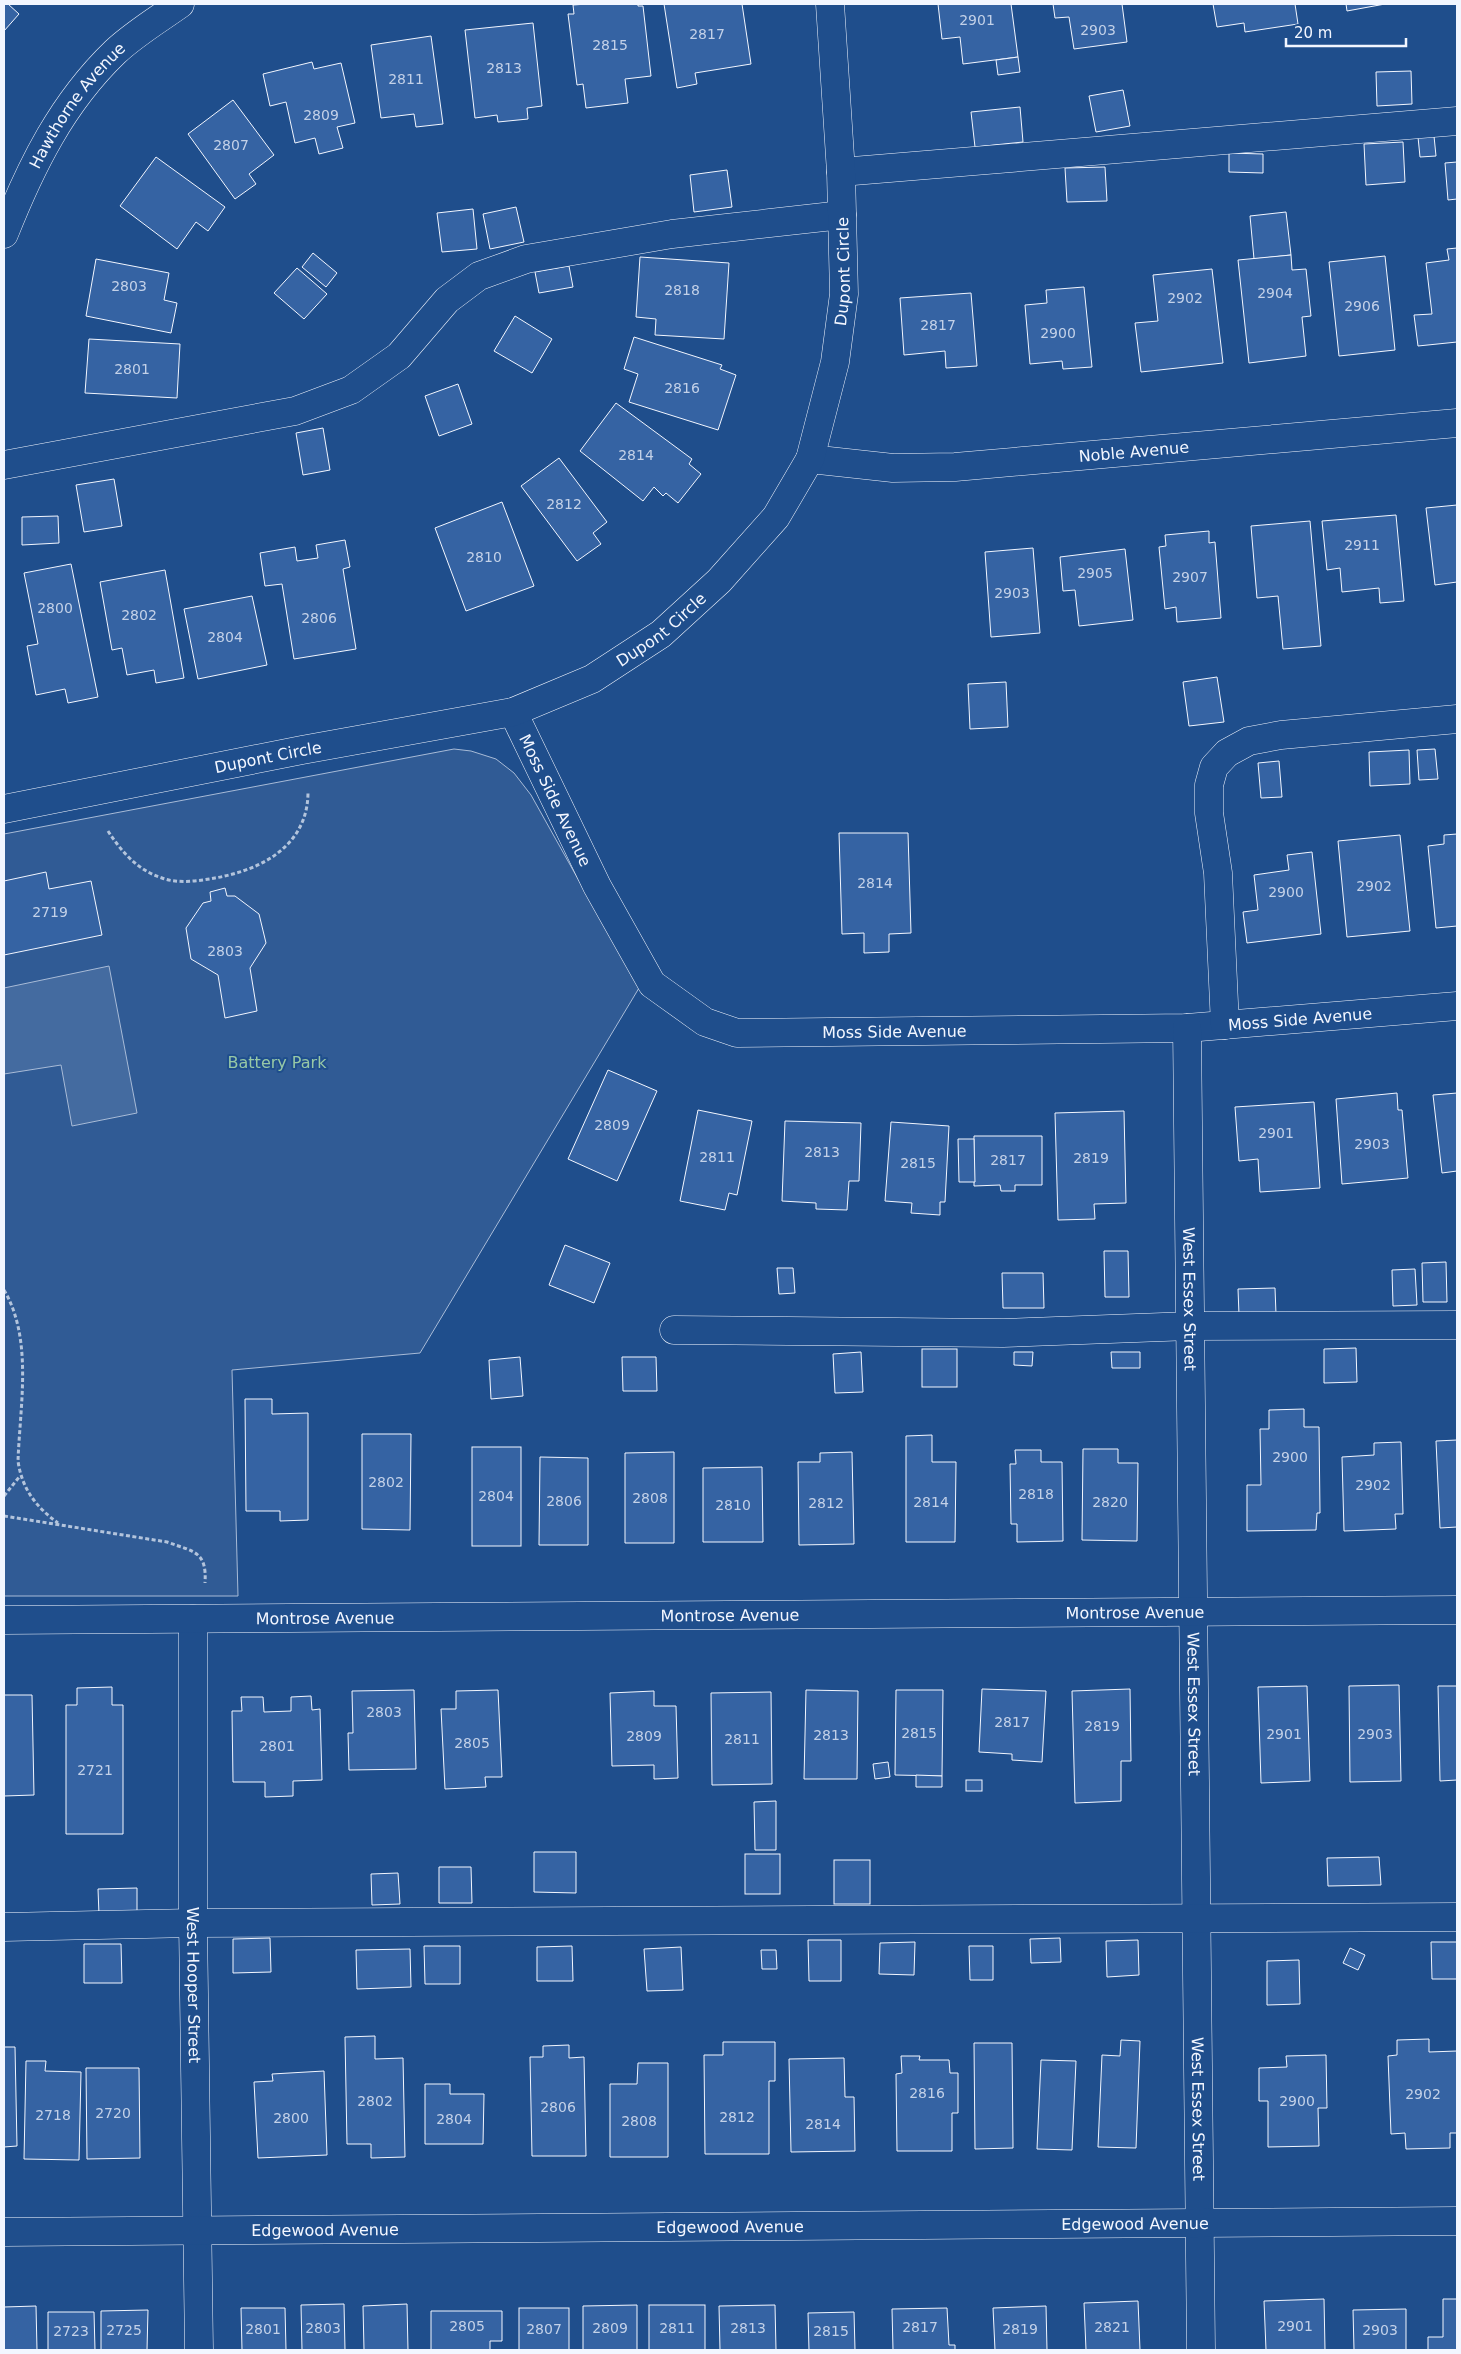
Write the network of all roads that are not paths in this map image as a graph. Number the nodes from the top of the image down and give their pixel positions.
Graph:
1 (180, 4) edge
2 (830, 4) edge
3 (1457, 121) edge
4 (841, 172) junction
5 (842, 215) junction
6 (4, 234) edge
7 (1457, 422) edge
8 (810, 459) junction
9 (4, 464) edge
10 (513, 712) junction
11 (1457, 719) edge
12 (4, 809) edge
13 (1457, 1006) edge
14 (1225, 1025) junction
15 (1187, 1028) junction
16 (1457, 1325) edge
17 (1190, 1326) junction
18 (674, 1330) dead end
19 (1457, 1610) edge
20 (1193, 1613) junction
21 (193, 1619) junction
22 (4, 1620) edge
23 (1457, 1917) edge
24 (1198, 1918) junction
25 (193, 1923) junction
26 (4, 1927) edge
27 (1457, 2221) edge
28 (1202, 2223) junction
29 (4, 2232) edge
30 (199, 2232) junction
31 (199, 2350) edge
32 (1201, 2350) edge

1 - 6 street, Hawthorne Avenue
2 - 4 street, Dupont Circle
3 - 4 street
4 - 5 street, Dupont Circle
5 - 8 street, Dupont Circle
5 - 9 street
7 - 8 street, Noble Avenue
8 - 10 street, Dupont Circle
10 - 12 street, Dupont Circle
10 - 15 street, Moss Side Avenue
11 - 14 street
13 - 14 street, Moss Side Avenue
14 - 15 street, Moss Side Avenue
15 - 17 street, West Essex Street
16 - 17 street
17 - 18 street
17 - 20 street, West Essex Street
19 - 20 street, Montrose Avenue
20 - 21 street, Montrose Avenue
20 - 24 street, West Essex Street
21 - 22 street, Montrose Avenue
21 - 25 street, West Hooper Street
23 - 24 street
24 - 25 street
24 - 28 street, West Essex Street
25 - 26 street
25 - 30 street, West Hooper Street
27 - 28 street, Edgewood Avenue
28 - 30 street, Edgewood Avenue
28 - 32 street, West Essex Street
29 - 30 street, Edgewood Avenue
30 - 31 street, West Hooper Street

